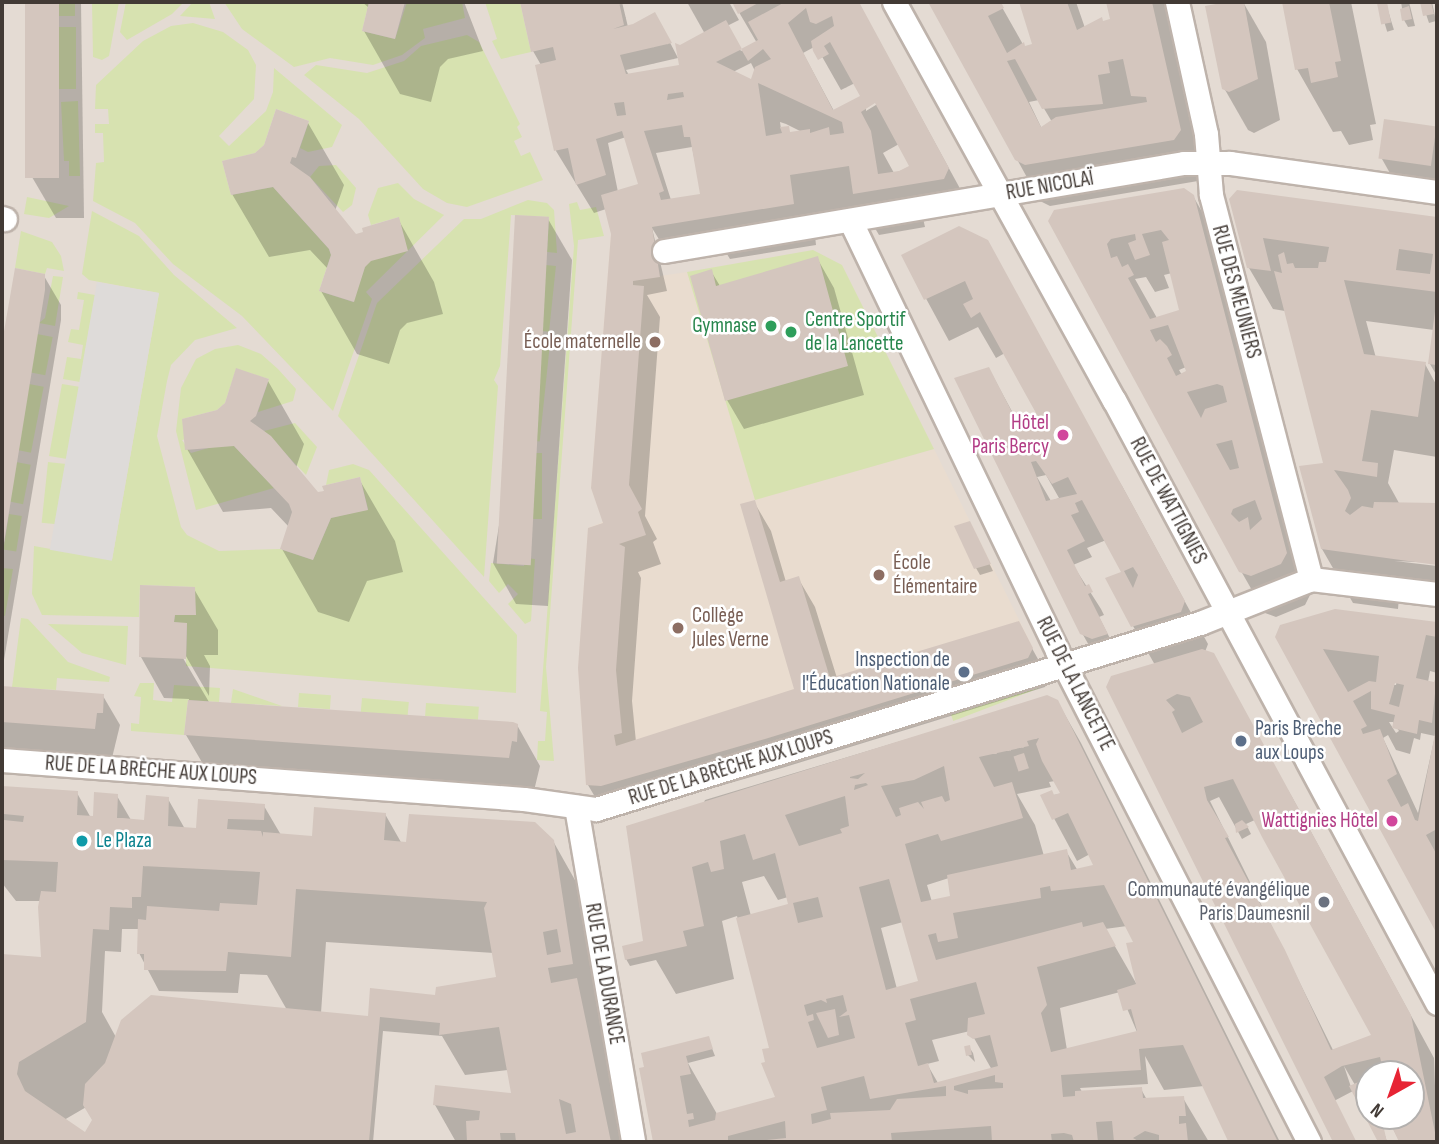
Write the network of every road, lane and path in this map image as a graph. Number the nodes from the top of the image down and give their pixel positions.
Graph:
1 (894, 2) edge
2 (1177, 2) edge
3 (1207, 162) junction
4 (1437, 192) edge
5 (1002, 195) junction
6 (850, 220) junction
7 (664, 251) dead end
8 (1311, 579) junction
9 (1437, 594) edge
10 (1227, 615) junction
11 (1066, 666) junction
12 (2, 760) edge
13 (576, 807) junction
14 (1437, 1003) edge
15 (633, 1142) edge
16 (1309, 1142) edge

1 - 5 street, RUE DE WATTIGNIES
2 - 3 street, RUE DES MEUNIERS
3 - 4 street, RUE NICOLAÏ
3 - 5 street, RUE NICOLAÏ
3 - 8 street, RUE DES MEUNIERS
5 - 6 street, RUE NICOLAÏ
5 - 10 street, RUE DE WATTIGNIES
6 - 7 street, RUE NICOLAÏ
6 - 11 street, RUE DE LA LANCETTE
8 - 9 street, RUE DE LA BRÈCHE AUX LOUPS
8 - 10 street, RUE DE LA BRÈCHE AUX LOUPS
10 - 11 street, RUE DE LA BRÈCHE AUX LOUPS
10 - 14 street, RUE DE WATTIGNIES
11 - 13 street, RUE DE LA BRÈCHE AUX LOUPS
11 - 16 street, RUE DE LA LANCETTE
12 - 13 street, RUE DE LA BRÈCHE AUX LOUPS
13 - 15 street, RUE DE LA DURANCE

